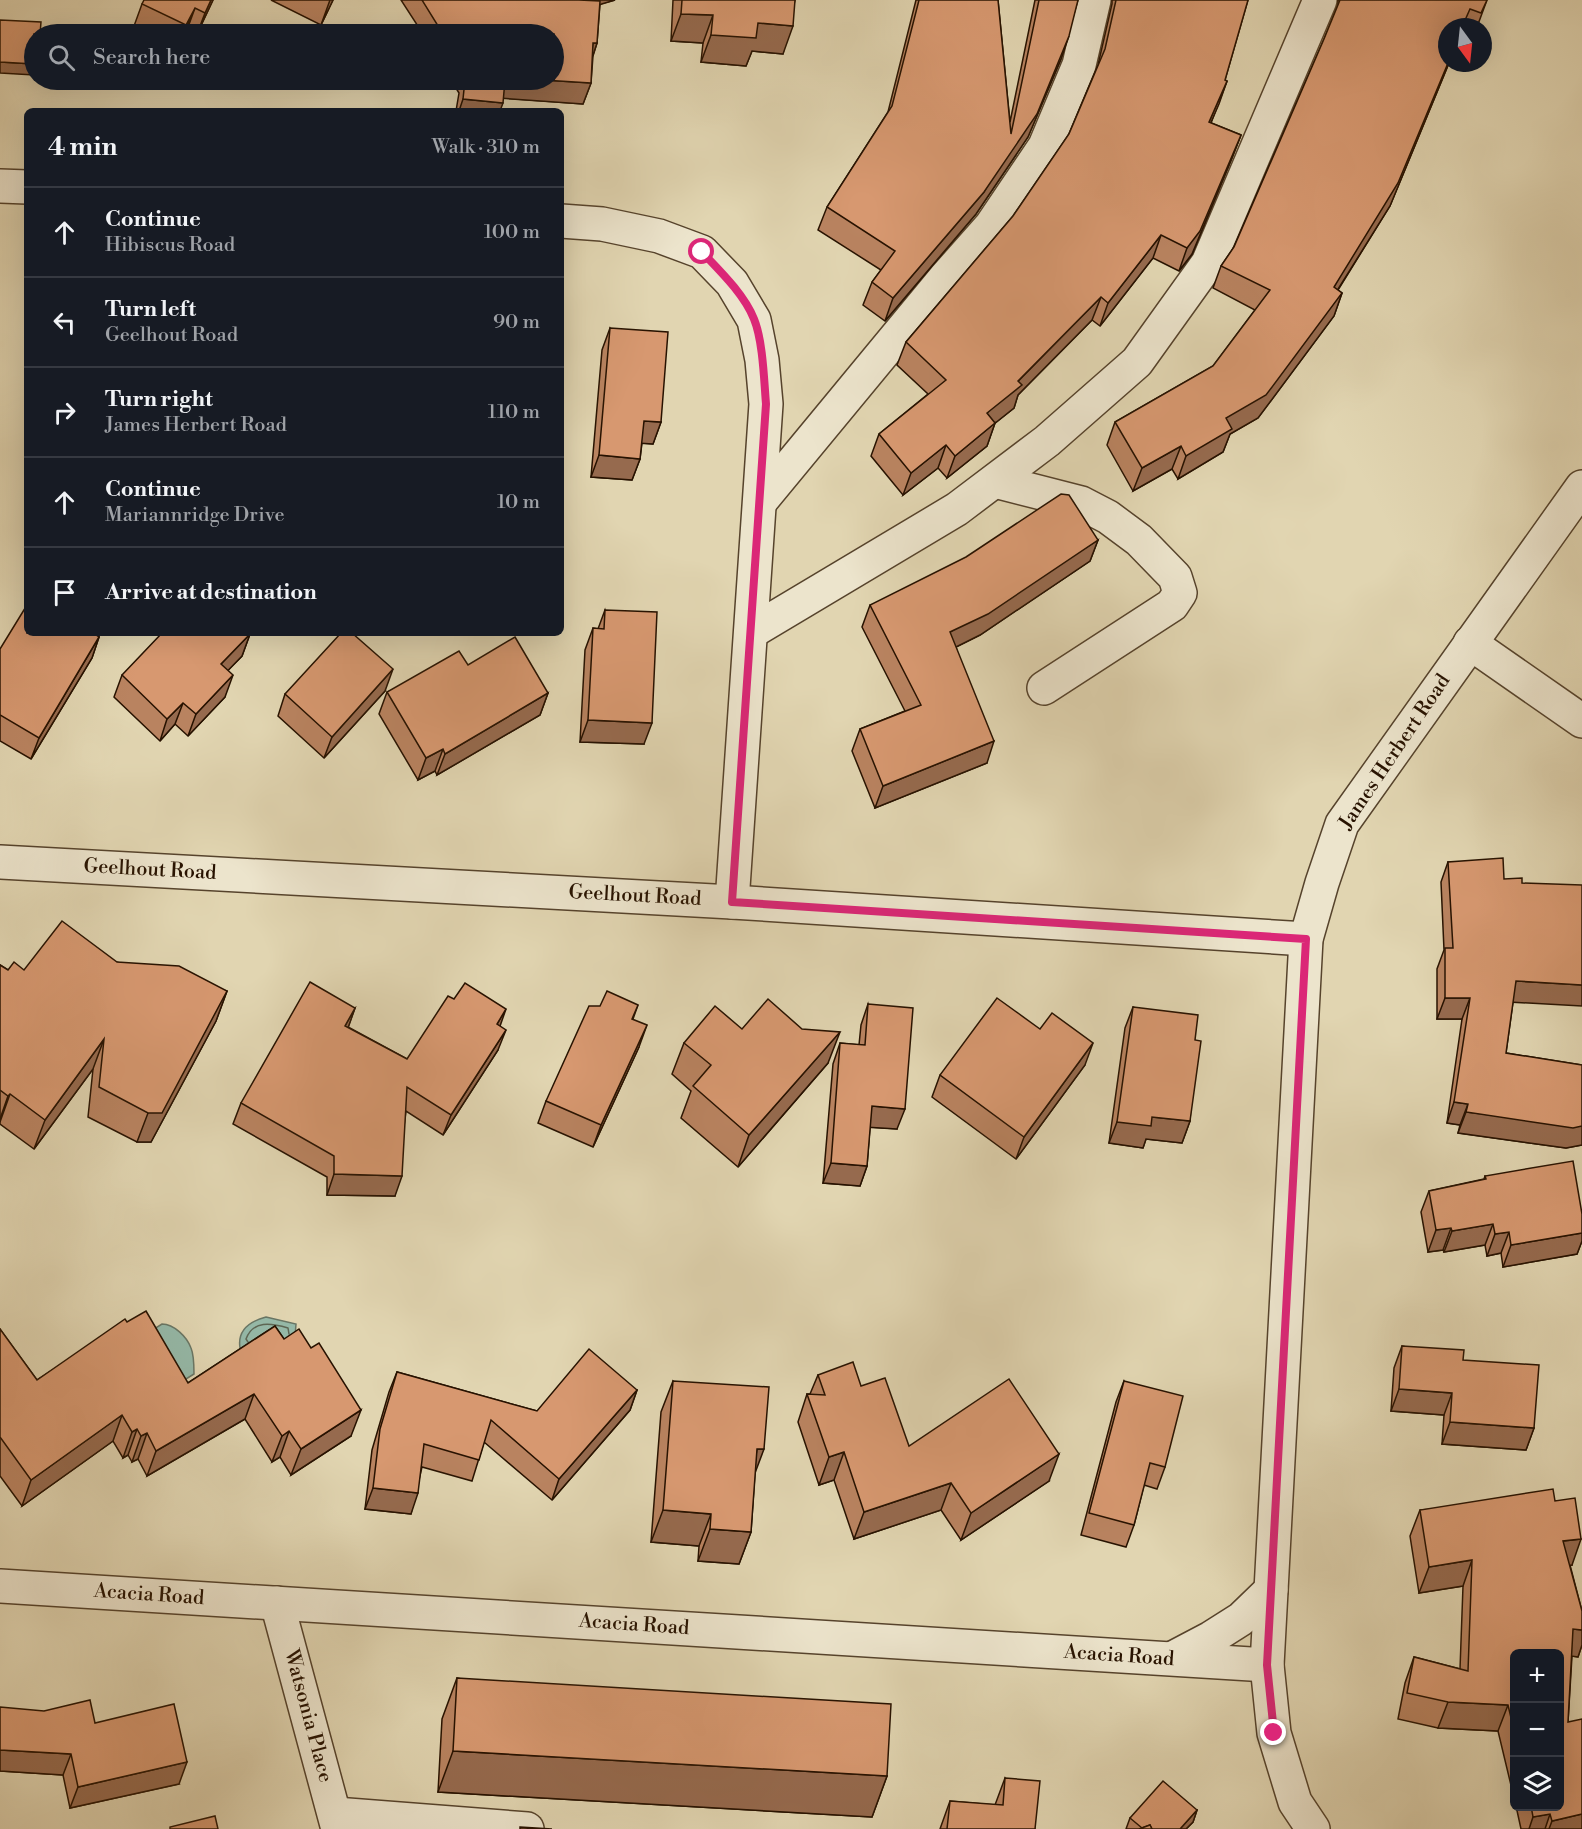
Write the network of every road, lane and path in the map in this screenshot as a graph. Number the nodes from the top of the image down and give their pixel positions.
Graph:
1 (1094, 0) edge
2 (1320, 0) edge
3 (0, 186) edge
4 (24, 187) edge
5 (564, 221) edge
6 (995, 481) junction
7 (1582, 487) edge
8 (760, 502) junction
9 (751, 632) junction
10 (1470, 643) junction
11 (1044, 688) dead end
12 (1582, 721) edge
13 (0, 862) edge
14 (732, 902) junction
15 (1306, 939) junction
16 (0, 1586) edge
17 (1271, 1590) junction
18 (277, 1603) junction
19 (1171, 1659) junction
20 (1267, 1665) junction
21 (337, 1822) edge
22 (527, 1829) edge
23 (1313, 1829) edge

1 - 8 street
2 - 6 street
3 - 4 street
5 - 8 street
6 - 9 street
6 - 11 street
7 - 10 street, James Herbert Road
8 - 9 street
9 - 14 street
10 - 12 street
10 - 15 street, James Herbert Road
13 - 14 street, Geelhout Road
14 - 15 street, Geelhout Road
15 - 17 street, James Herbert Road
16 - 18 street, Acacia Road
17 - 19 street
17 - 20 street, James Herbert Road
18 - 19 street, Acacia Road
18 - 21 street, Watsonia Place
19 - 20 street, Acacia Road
20 - 23 street, James Herbert Road
21 - 22 street

